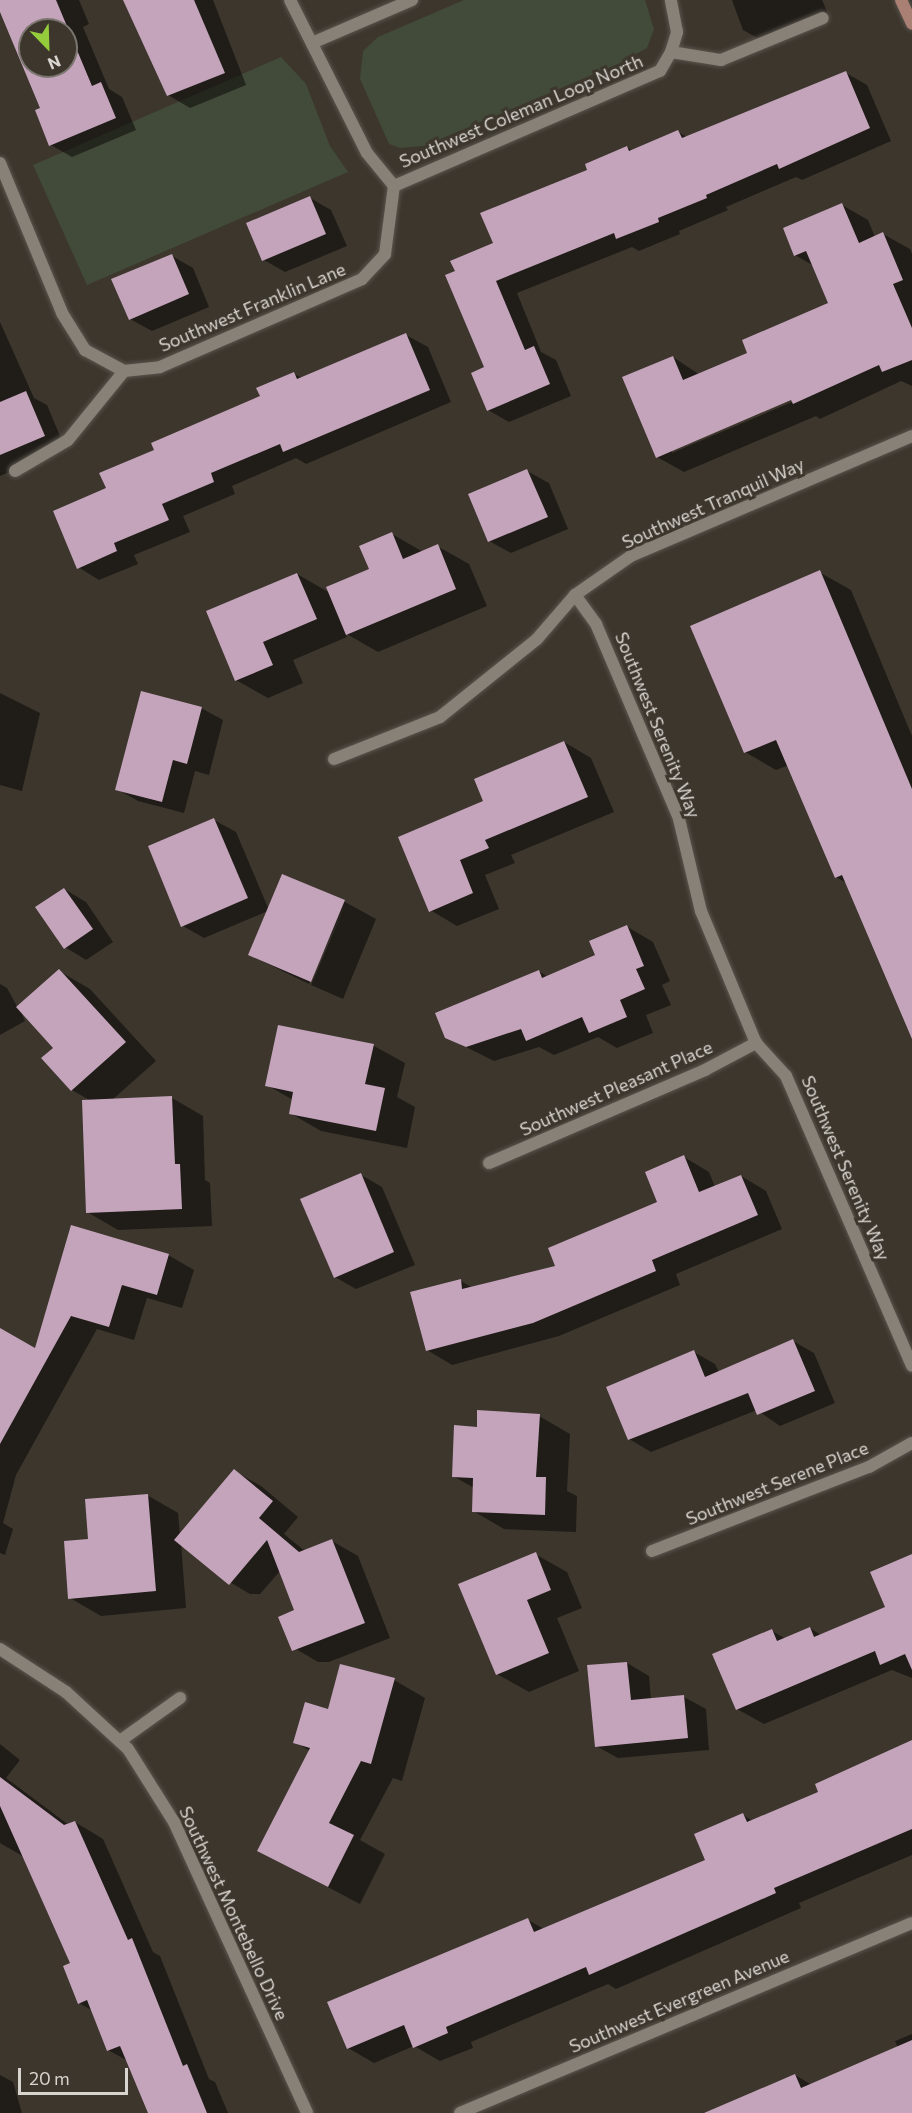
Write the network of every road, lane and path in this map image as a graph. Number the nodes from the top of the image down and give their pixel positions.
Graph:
1 (290, 0) edge
2 (412, 0) edge
3 (671, 0) edge
4 (901, 0) edge
5 (823, 18) dead end
6 (912, 24) edge
7 (312, 43) junction
8 (671, 52) junction
9 (0, 163) edge
10 (394, 186) junction
11 (124, 371) junction
12 (912, 436) edge
13 (15, 471) dead end
14 (575, 595) junction
15 (334, 759) dead end
16 (756, 1043) junction
17 (489, 1163) dead end
18 (912, 1366) edge
19 (912, 1443) edge
20 (652, 1551) dead end
21 (0, 1649) edge
22 (180, 1698) dead end
23 (120, 1742) junction
24 (912, 1923) edge
25 (307, 2113) edge
26 (460, 2113) edge

1 - 7 street
2 - 7 street
3 - 8 street
4 - 6 street
5 - 8 street
7 - 10 street
8 - 10 street, Southwest Coleman Loop North
9 - 11 street
10 - 11 street, Southwest Franklin Lane
11 - 13 street
12 - 14 street, Southwest Tranquil Way
14 - 15 street, Southwest Tranquil Way
14 - 16 street, Southwest Serenity Way
16 - 17 street, Southwest Pleasant Place
16 - 18 street, Southwest Serenity Way
19 - 20 street, Southwest Serene Place
21 - 23 street, Southwest Montebello Drive
22 - 23 street
23 - 25 street, Southwest Montebello Drive
24 - 26 street, Southwest Evergreen Avenue

